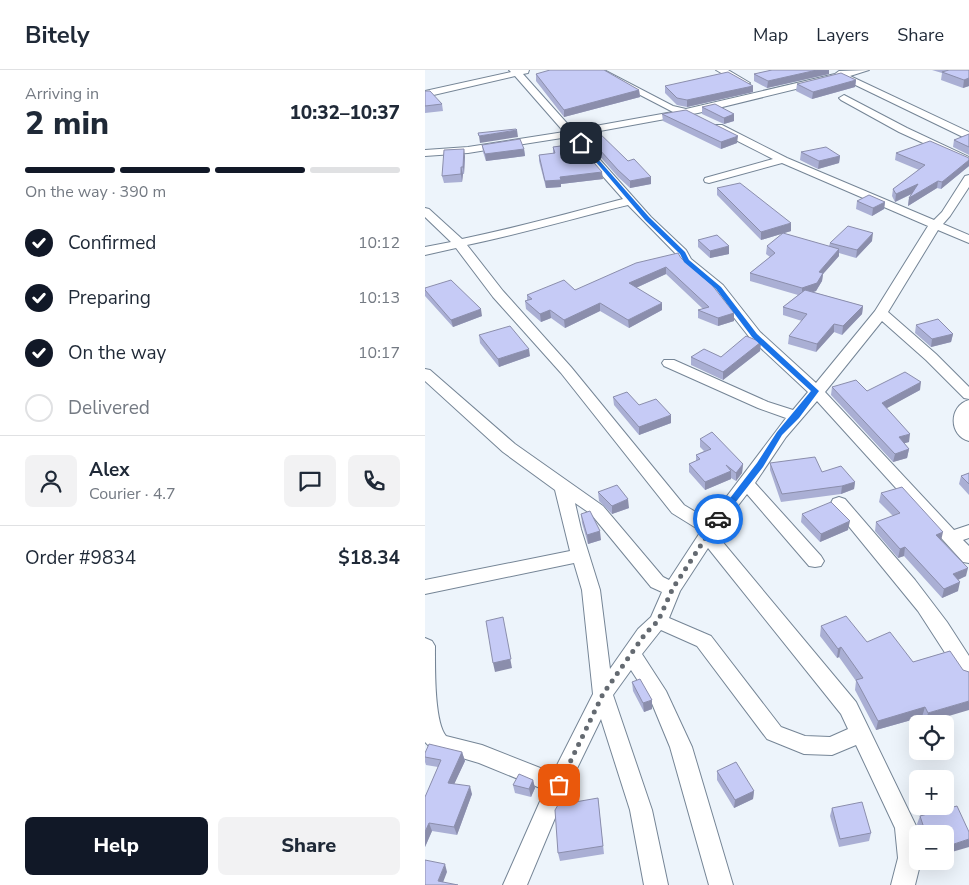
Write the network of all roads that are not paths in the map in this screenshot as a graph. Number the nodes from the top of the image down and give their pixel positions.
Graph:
1 (597, 70) edge
2 (721, 70) edge
3 (830, 70) edge
4 (864, 70) edge
5 (520, 71) edge
6 (844, 76) junction
7 (425, 94) edge
8 (767, 94) junction
9 (844, 98) dead end
10 (687, 112) junction
11 (573, 134) junction
12 (969, 136) edge
13 (425, 153) edge
14 (783, 160) junction
15 (969, 161) edge
16 (709, 180) dead end
17 (966, 190) edge
18 (631, 201) junction
19 (425, 211) edge
20 (935, 225) junction
21 (969, 239) edge
22 (459, 243) junction
23 (425, 251) edge
24 (881, 312) junction
25 (669, 363) dead end
26 (425, 373) edge
27 (815, 391) junction
28 (969, 396) edge
29 (969, 406) edge
30 (796, 416) junction
31 (969, 436) edge
32 (746, 483) junction
33 (563, 487) junction
34 (839, 503) dead end
35 (710, 532) junction
36 (969, 532) edge
37 (951, 538) junction
38 (580, 555) junction
39 (969, 557) edge
40 (815, 561) dead end
41 (425, 587) edge
42 (673, 588) junction
43 (658, 621) junction
44 (425, 646) edge
45 (631, 654) junction
46 (969, 673) edge
47 (603, 694) junction
48 (862, 732) junction
49 (432, 742) edge
50 (559, 785) junction
51 (515, 885) edge
52 (656, 885) edge
53 (721, 885) edge
54 (903, 885) edge

1 - 10 street
2 - 8 street
3 - 6 street
4 - 6 street
5 - 7 street
5 - 11 street
6 - 8 street
6 - 12 street
8 - 10 street
9 - 15 street
10 - 11 street
10 - 14 street
11 - 13 street
11 - 18 street
14 - 16 street
14 - 20 street
17 - 20 street
18 - 22 street
18 - 27 street
19 - 22 street
20 - 21 street
20 - 24 street
22 - 23 street
22 - 35 street
24 - 27 street
24 - 28 street
25 - 30 street
26 - 33 street
27 - 30 street
27 - 37 street
29 - 31 street
30 - 32 street
32 - 35 street
32 - 40 street
33 - 38 street
33 - 42 street
34 - 46 street
35 - 42 street
35 - 48 street
36 - 37 street
37 - 39 street
38 - 41 street
38 - 47 street
42 - 43 street
43 - 45 street
43 - 48 street
44 - 49 street
45 - 47 street
45 - 53 street
47 - 50 street
47 - 52 street
48 - 54 street
49 - 50 street
50 - 51 street

